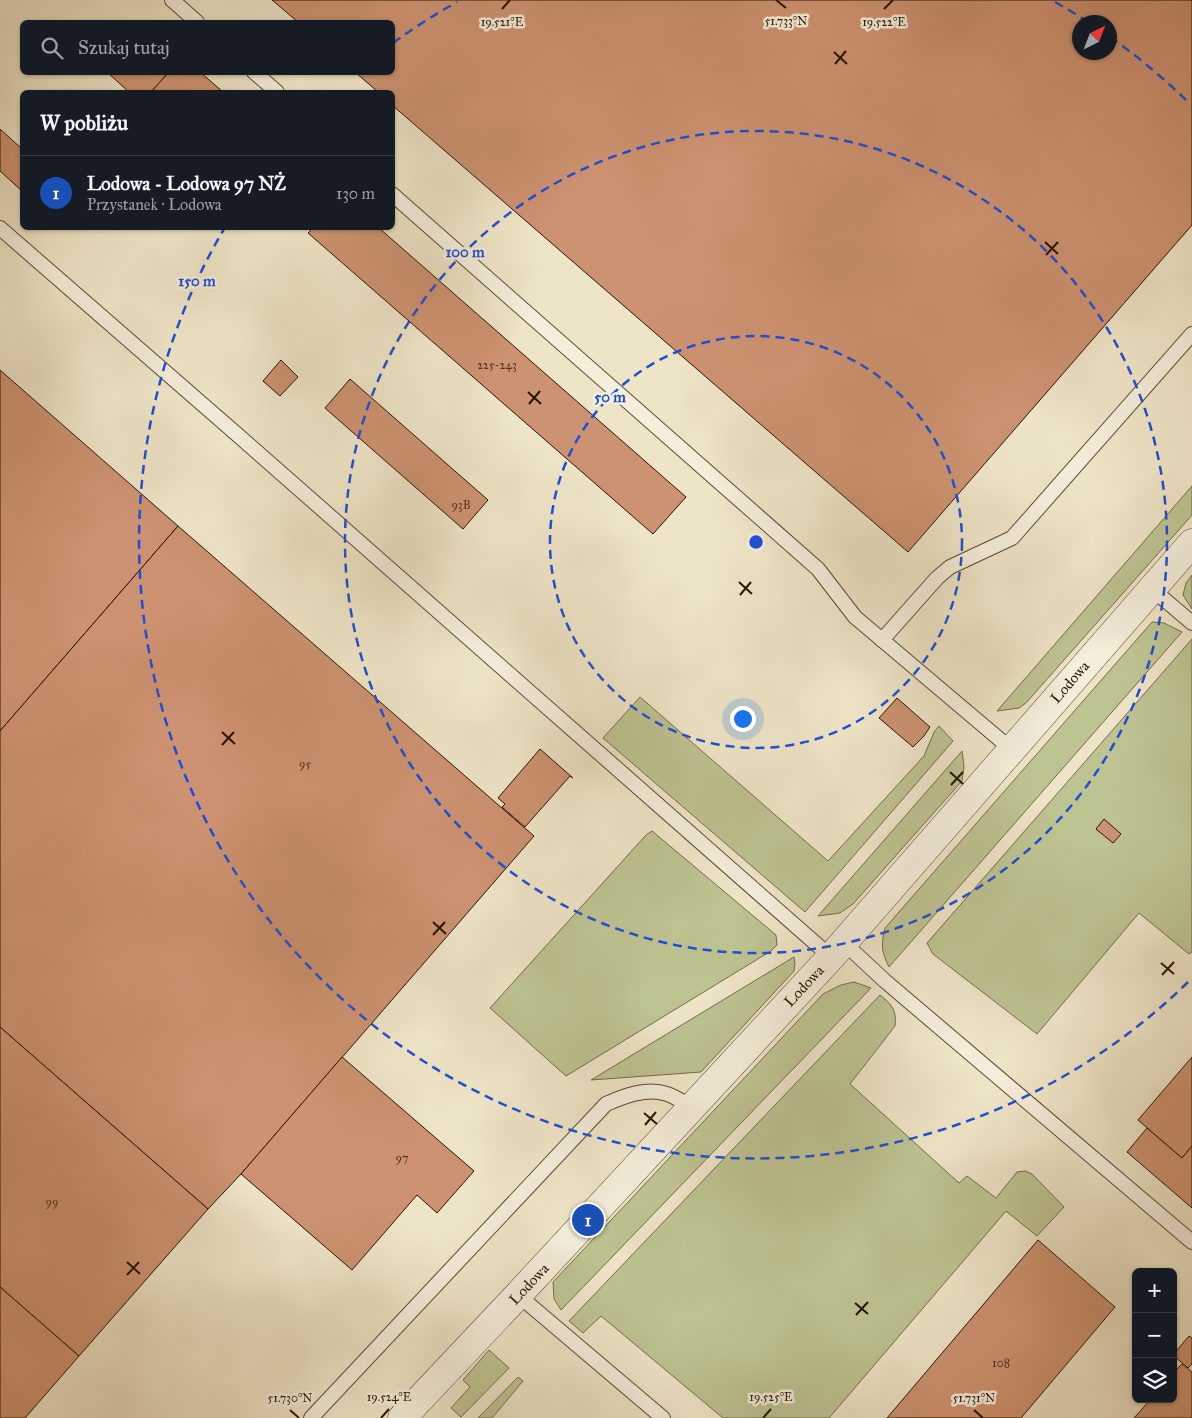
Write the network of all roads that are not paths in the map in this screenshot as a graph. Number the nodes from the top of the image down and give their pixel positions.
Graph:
1 (172, 0) edge
2 (195, 20) edge
3 (257, 75) edge
4 (275, 90) edge
5 (395, 197) edge
6 (0, 228) edge
7 (1192, 334) edge
8 (1192, 543) edge
9 (1152, 589) junction
10 (1192, 623) edge
11 (882, 640) junction
12 (1011, 749) junction
13 (837, 949) junction
14 (692, 1107) junction
15 (1192, 1242) edge
16 (518, 1295) junction
17 (311, 1418) edge
18 (402, 1418) edge
19 (663, 1418) edge

1 - 2 lane
3 - 4 lane
5 - 11 lane
6 - 13 lane
7 - 11 lane
8 - 9 street, Lodowa
9 - 10 lane
9 - 12 street, Lodowa
11 - 12 lane
12 - 13 street, Lodowa
13 - 14 street, Lodowa
13 - 15 lane
14 - 16 street, Lodowa
14 - 17 lane
16 - 18 street, Lodowa
16 - 19 lane

